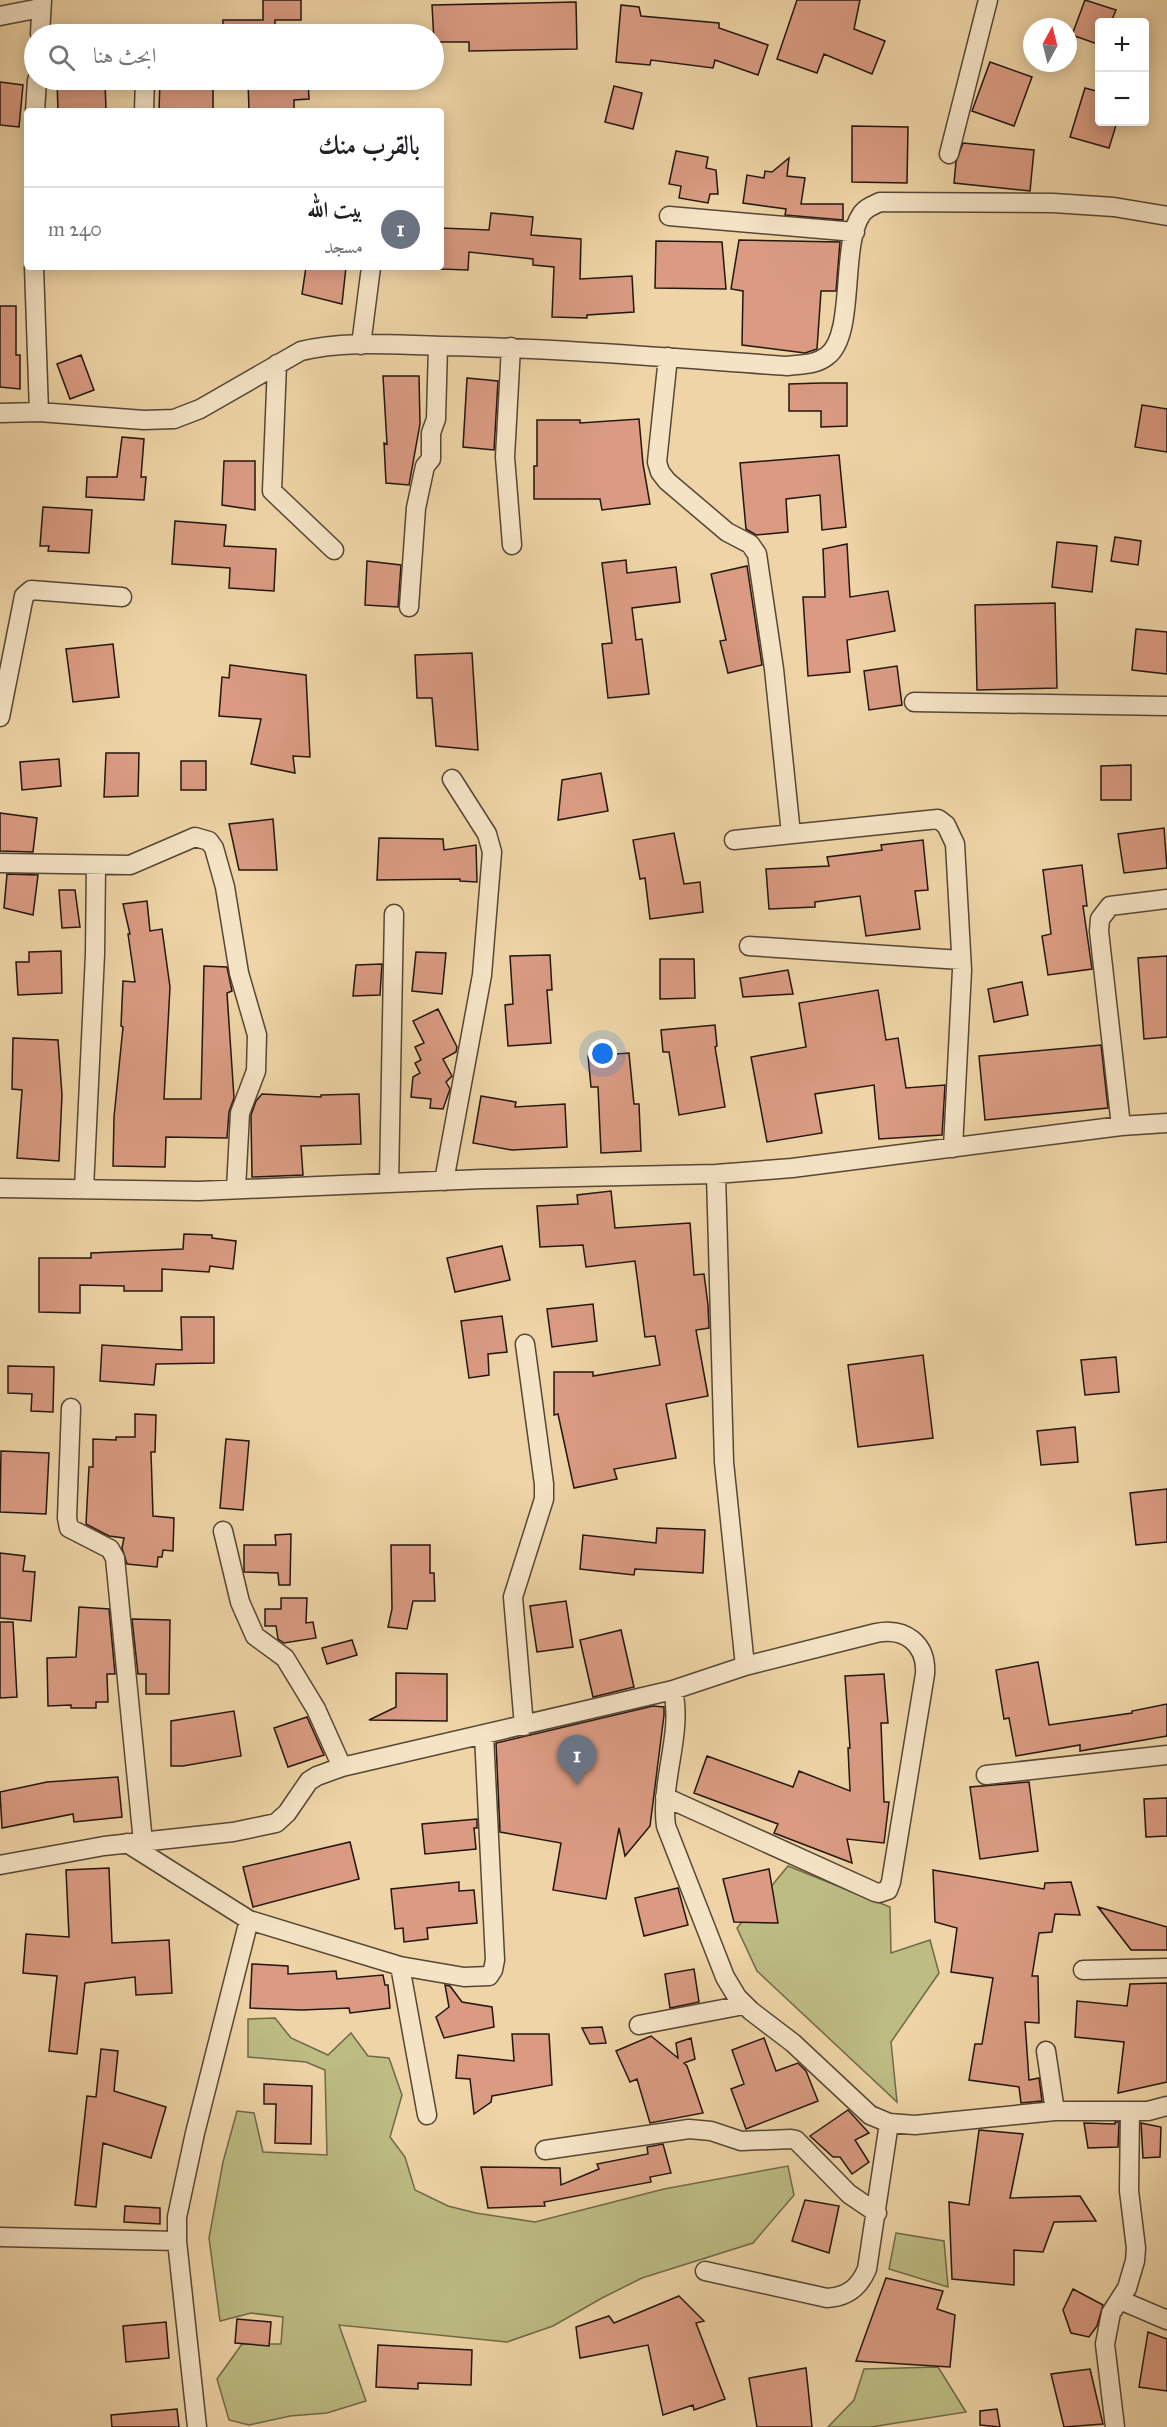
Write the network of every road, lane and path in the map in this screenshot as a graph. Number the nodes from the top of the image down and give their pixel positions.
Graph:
1 (988, 0) edge
2 (41, 4) edge
3 (0, 15) edge
4 (40, 24) edge
5 (36, 90) edge
6 (145, 90) edge
7 (35, 108) edge
8 (144, 108) edge
9 (949, 154) dead end
10 (669, 216) dead end
11 (1167, 216) edge
12 (855, 231) junction
13 (34, 270) edge
14 (371, 270) edge
15 (361, 345) junction
16 (438, 346) junction
17 (511, 347) junction
18 (668, 357) junction
19 (277, 364) junction
20 (39, 412) junction
21 (0, 413) edge
22 (512, 545) dead end
23 (334, 550) dead end
24 (122, 597) dead end
25 (409, 607) dead end
26 (914, 702) dead end
27 (1167, 706) edge
28 (0, 717) edge
29 (452, 779) dead end
30 (791, 834) junction
31 (734, 840) dead end
32 (0, 863) edge
33 (96, 865) junction
34 (1167, 899) edge
35 (394, 914) dead end
36 (749, 946) dead end
37 (961, 960) junction
38 (1167, 1123) edge
39 (1121, 1126) junction
40 (953, 1148) junction
41 (716, 1174) junction
42 (444, 1181) junction
43 (389, 1183) junction
44 (0, 1188) edge
45 (84, 1189) junction
46 (236, 1189) junction
47 (525, 1344) dead end
48 (71, 1408) dead end
49 (223, 1531) dead end
50 (745, 1666) junction
51 (673, 1690) junction
52 (524, 1726) junction
53 (484, 1736) junction
54 (1167, 1755) edge
55 (342, 1767) junction
56 (986, 1775) dead end
57 (666, 1797) junction
58 (135, 1843) junction
59 (0, 1865) edge
60 (249, 1920) junction
61 (400, 1966) junction
62 (1167, 1968) edge
63 (1083, 1970) dead end
64 (744, 2005) junction
65 (639, 2025) dead end
66 (1046, 2051) dead end
67 (1167, 2106) edge
68 (1130, 2111) junction
69 (1055, 2112) junction
70 (427, 2115) dead end
71 (889, 2123) junction
72 (545, 2150) dead end
73 (877, 2213) junction
74 (0, 2237) edge
75 (177, 2241) junction
76 (705, 2271) dead end
77 (1120, 2300) junction
78 (1167, 2320) edge
79 (197, 2427) edge
80 (1116, 2427) edge

1 - 9 street
2 - 3 street
2 - 4 street
5 - 7 street
6 - 8 street
10 - 12 street
11 - 12 street
12 - 18 street
13 - 20 street
14 - 15 street
15 - 16 street
15 - 19 street
16 - 17 street
16 - 25 street
17 - 18 street
17 - 22 street
18 - 30 street
19 - 20 street
19 - 23 street
20 - 21 street
24 - 28 street
26 - 27 street
29 - 42 street
30 - 31 street
30 - 37 street
32 - 33 street
33 - 45 street
33 - 46 street
34 - 39 street
35 - 43 street
36 - 37 street
37 - 40 street
38 - 39 street
39 - 40 street
40 - 41 street
41 - 42 street
41 - 50 street
42 - 43 street
43 - 46 street
44 - 45 street
45 - 46 street
47 - 52 street
48 - 58 street
49 - 55 street
50 - 51 street
50 - 57 street
51 - 52 street
51 - 57 street
52 - 53 street
53 - 55 street
53 - 61 street
54 - 56 street
55 - 58 street
57 - 64 street
58 - 59 street
58 - 60 street
60 - 61 street
60 - 75 street
61 - 70 street
62 - 63 street
64 - 65 street
64 - 71 street
66 - 69 street
67 - 68 street
68 - 69 street
68 - 77 street
69 - 71 street
71 - 73 street
72 - 73 street
73 - 76 street
74 - 75 street
75 - 79 street
77 - 78 street
77 - 80 street

